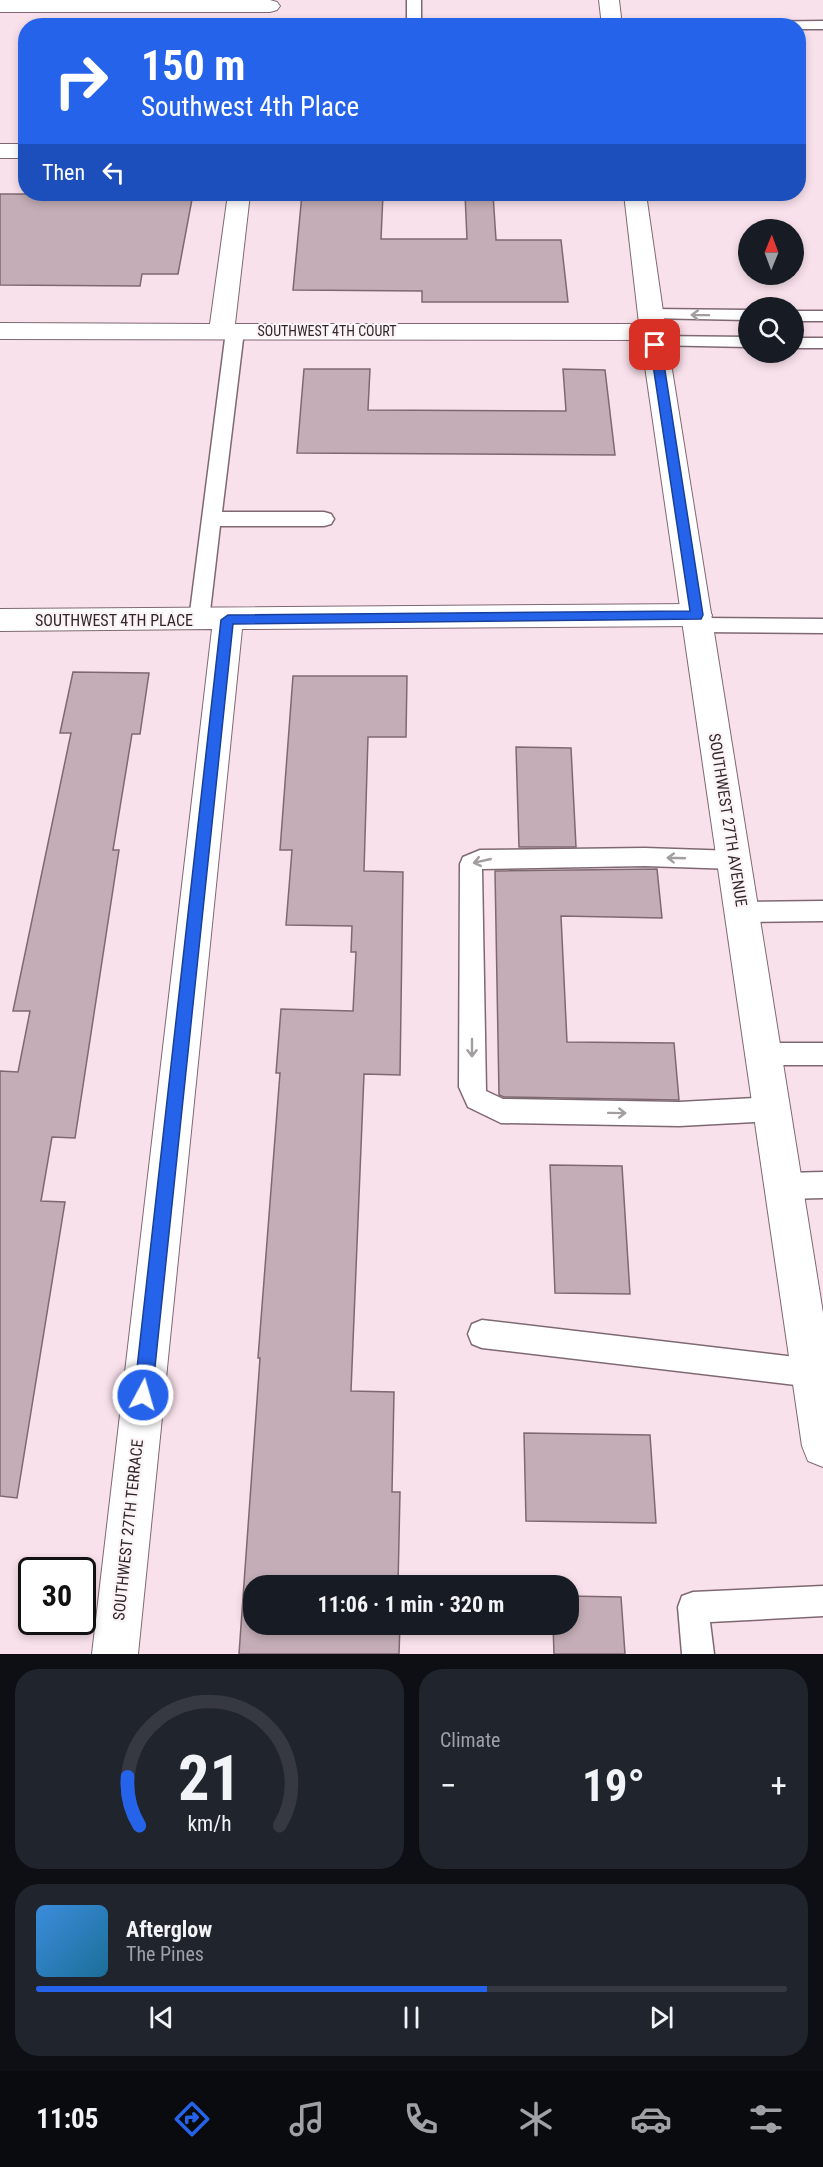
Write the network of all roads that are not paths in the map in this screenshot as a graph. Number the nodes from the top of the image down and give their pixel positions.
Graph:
1 (414, 0) edge
2 (609, 0) edge
3 (0, 6) edge
4 (269, 11) edge
5 (414, 18) edge
6 (611, 18) edge
7 (806, 25) edge
8 (823, 25) edge
9 (0, 151) edge
10 (18, 151) edge
11 (238, 201) edge
12 (636, 201) edge
13 (738, 316) edge
14 (804, 316) edge
15 (823, 316) edge
16 (653, 329) junction
17 (0, 331) edge
18 (229, 331) junction
19 (738, 341) edge
20 (804, 343) edge
21 (823, 343) edge
22 (212, 519) junction
23 (324, 519) dead end
24 (0, 620) edge
25 (213, 620) junction
26 (698, 620) junction
27 (823, 626) edge
28 (735, 860) junction
29 (823, 911) edge
30 (742, 912) junction
31 (764, 1054) junction
32 (823, 1054) edge
33 (772, 1109) junction
34 (823, 1185) edge
35 (784, 1186) junction
36 (482, 1335) dead end
37 (812, 1373) junction
38 (823, 1446) edge
39 (823, 1601) edge
40 (115, 1654) edge
41 (698, 1654) edge

1 - 5 lane
2 - 6 street
3 - 4 street
7 - 8 lane
9 - 10 street
11 - 18 street
12 - 16 street, SOUTHWEST 27TH AVENUE
13 -> 16 lane
14 - 15 lane
16 - 18 street, SOUTHWEST 4TH COURT
16 - 19 lane
16 - 26 street, SOUTHWEST 27TH AVENUE
17 - 18 street, SOUTHWEST 4TH COURT
18 - 22 lane
20 - 21 lane
22 - 23 lane
22 - 25 lane
24 - 25 street, SOUTHWEST 4TH PLACE
25 - 26 street, SOUTHWEST 4TH PLACE
25 - 40 street, SOUTHWEST 27TH TERRACE
26 - 27 lane
26 - 28 street, SOUTHWEST 27TH AVENUE
28 - 30 street, SOUTHWEST 27TH AVENUE
28 -> 33 lane
29 - 30 lane
30 - 31 street, SOUTHWEST 27TH AVENUE
31 - 32 lane
31 - 33 street, SOUTHWEST 27TH AVENUE
33 - 35 street, SOUTHWEST 27TH AVENUE
34 - 35 lane
35 - 37 street, SOUTHWEST 27TH AVENUE
36 - 37 lane
37 - 38 street, SOUTHWEST 27TH AVENUE
39 - 41 lane

